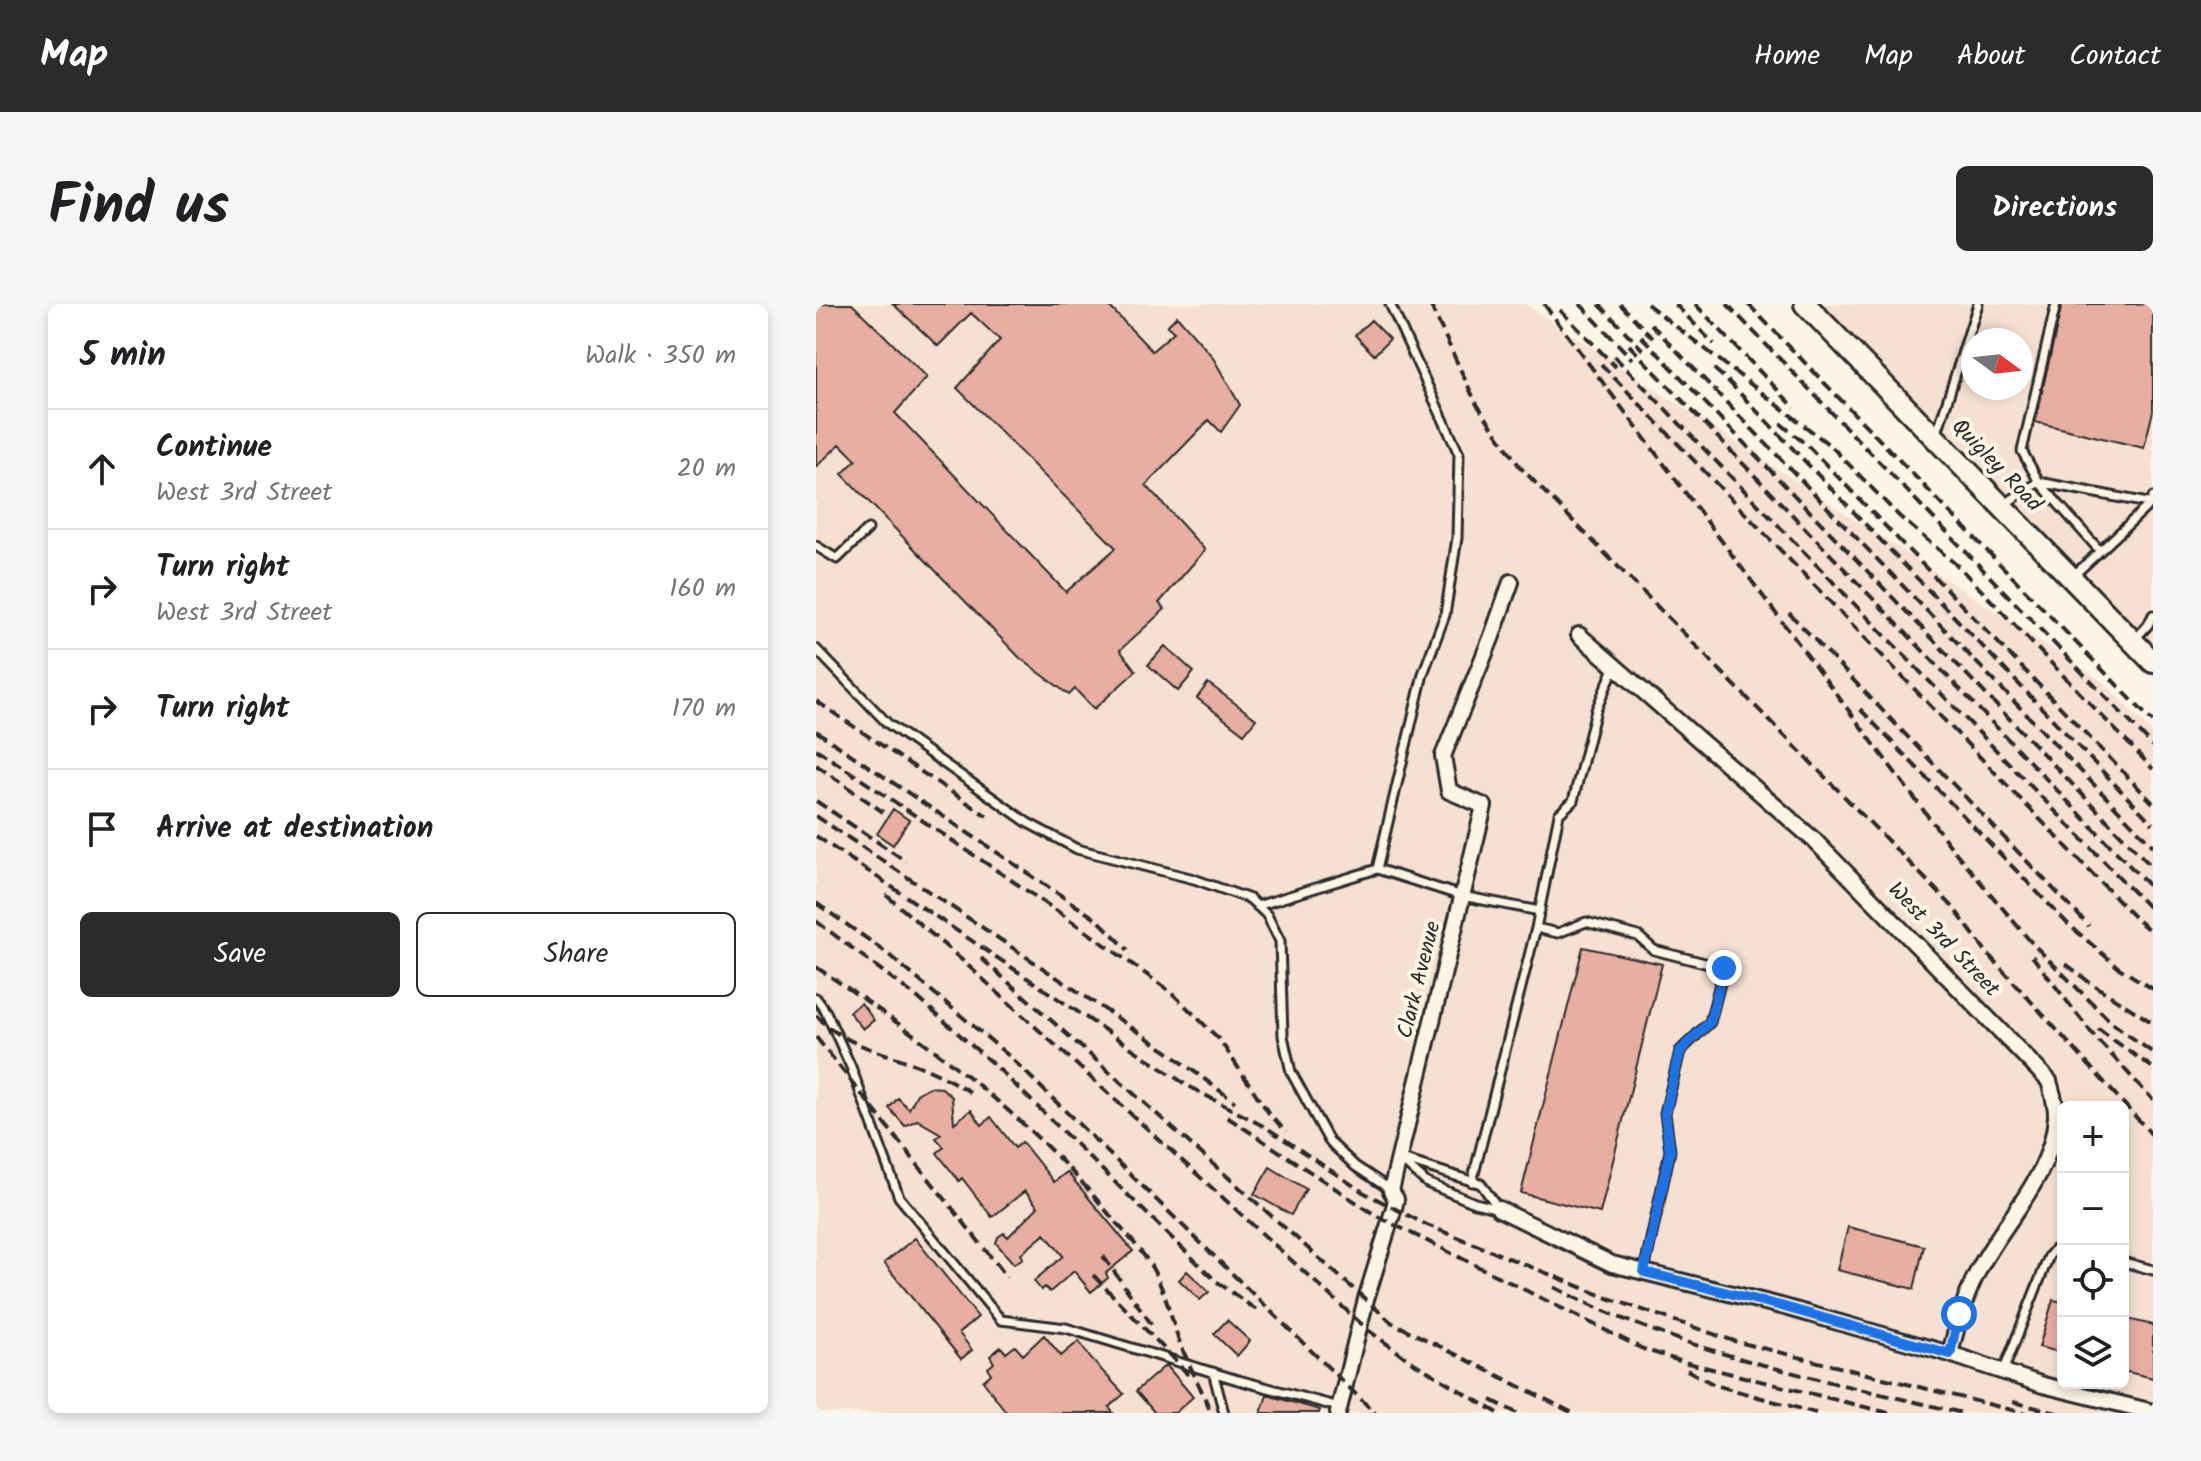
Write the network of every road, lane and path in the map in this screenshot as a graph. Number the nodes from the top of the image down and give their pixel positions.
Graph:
1 (1390, 304) edge
2 (1805, 304) edge
3 (1978, 304) edge
4 (2056, 304) edge
5 (1936, 438) junction
6 (2039, 482) junction
7 (2152, 501) edge
8 (2002, 506) junction
9 (868, 529) dead end
10 (816, 546) edge
11 (2100, 551) junction
12 (2072, 578) junction
13 (1511, 582) dead end
14 (2153, 615) edge
15 (1579, 635) dead end
16 (2133, 641) junction
17 (816, 649) edge
18 (2153, 662) edge
19 (1615, 666) junction
20 (1377, 869) junction
21 (1462, 896) junction
22 (1257, 906) junction
23 (1540, 911) junction
24 (1536, 928) junction
25 (816, 998) edge
26 (1399, 1158) junction
27 (1472, 1182) junction
28 (1391, 1191) junction
29 (1499, 1209) junction
30 (2057, 1249) edge
31 (2129, 1264) edge
32 (2153, 1270) edge
33 (1644, 1272) junction
34 (1950, 1354) junction
35 (1213, 1372) junction
36 (2002, 1373) junction
37 (1339, 1410) edge
38 (2153, 1412) edge
39 (1224, 1413) edge

1 - 20 lane
2 - 5 street, Quigley Road
3 - 5 lane
4 - 6 lane
5 - 8 street, Quigley Road
6 - 7 lane
6 - 8 lane
6 - 11 lane
7 - 11 lane
8 - 12 street, Quigley Road
9 - 10 lane
11 - 12 lane
12 - 16 street, Quigley Road
13 - 21 street, Clark Avenue
14 - 16 lane
15 - 19 street, West 3rd Street
16 - 18 street, Quigley Road
17 - 22 lane
19 - 23 lane
19 - 34 street, West 3rd Street
20 - 21 lane
20 - 22 lane
21 - 23 lane
21 - 26 street, Clark Avenue
22 - 28 lane
23 - 24 lane
24 - 27 lane
24 - 33 lane
25 - 35 lane
26 - 27 lane
26 - 28 street, Clark Avenue
26 - 29 lane
27 - 29 lane
28 - 37 street, Clark Avenue
29 - 33 street
30 - 36 lane
31 - 32 lane
33 - 34 street
34 - 36 street
35 - 37 lane
35 - 39 lane
36 - 38 street

